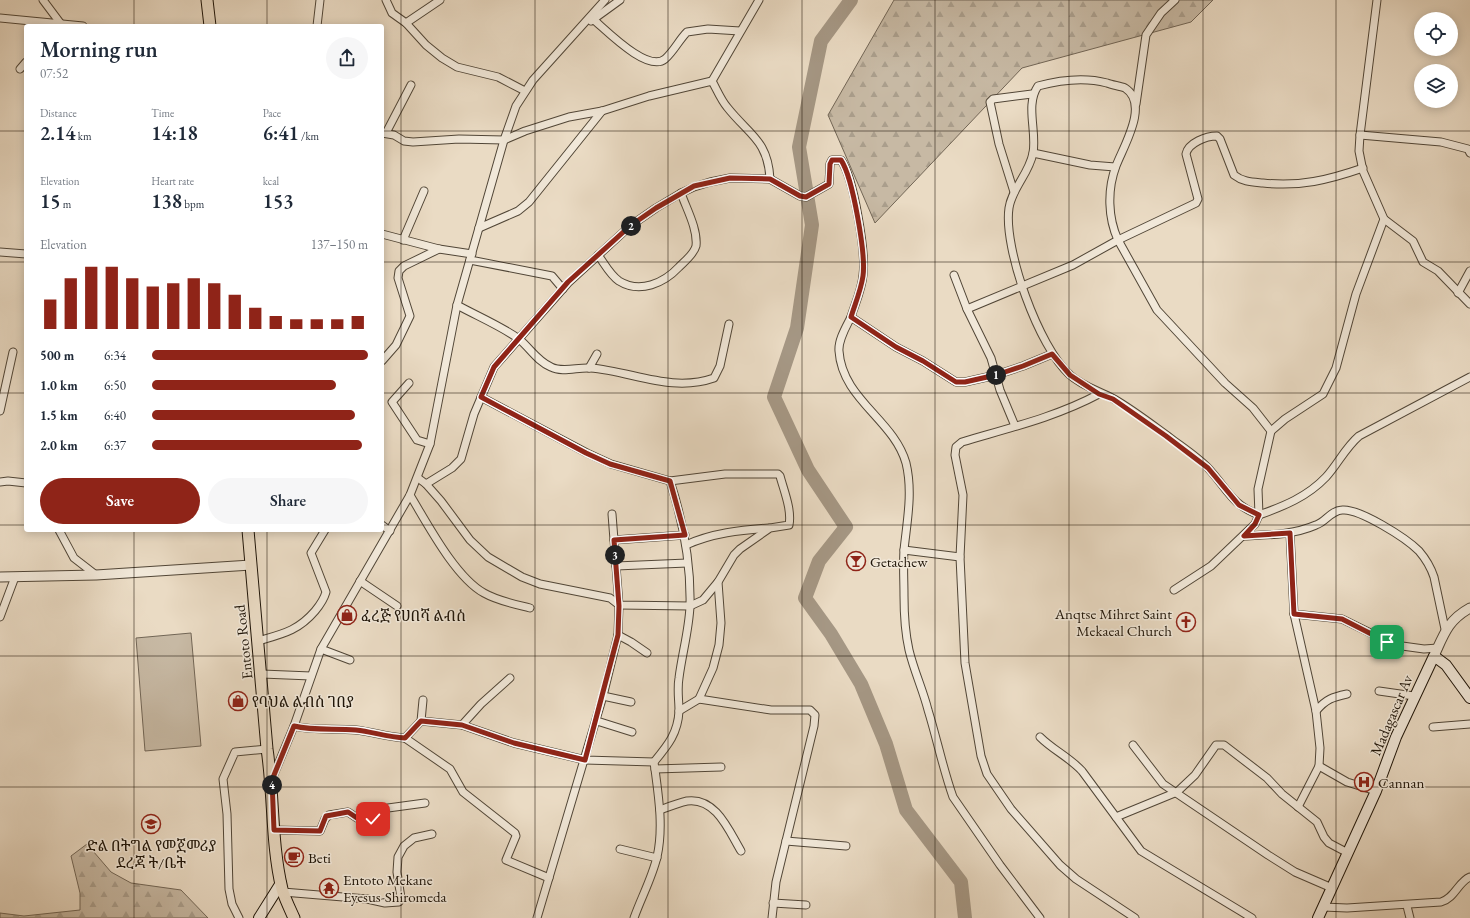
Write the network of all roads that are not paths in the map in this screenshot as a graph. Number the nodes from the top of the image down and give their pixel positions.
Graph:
1 (43, 0) edge
2 (207, 0) edge
3 (320, 0) edge
4 (386, 0) edge
5 (440, 0) edge
6 (605, 0) edge
7 (620, 0) edge
8 (759, 0) edge
9 (1175, 0) edge
10 (1376, 0) edge
11 (0, 18) edge
12 (594, 20) junction
13 (585, 22) junction
14 (406, 23) junction
15 (51, 24) edge
16 (59, 24) edge
17 (210, 24) edge
18 (317, 24) edge
19 (740, 31) junction
20 (24, 64) edge
21 (20, 69) dead end
22 (712, 81) junction
23 (411, 85) dead end
24 (525, 90) junction
25 (1032, 94) junction
26 (1136, 107) junction
27 (602, 111) junction
28 (384, 133) edge
29 (1360, 135) junction
30 (504, 140) junction
31 (1033, 153) junction
32 (1470, 153) edge
33 (1115, 167) junction
34 (1363, 168) junction
35 (770, 179) junction
36 (424, 191) dead end
37 (1014, 192) junction
38 (680, 193) junction
39 (1384, 219) junction
40 (479, 228) junction
41 (384, 235) edge
42 (403, 240) junction
43 (1118, 240) junction
44 (439, 249) junction
45 (0, 252) edge
46 (24, 254) edge
47 (598, 255) junction
48 (471, 257) junction
49 (1470, 271) edge
50 (954, 275) dead end
51 (1022, 287) junction
52 (563, 289) junction
53 (1458, 293) junction
54 (1470, 304) edge
55 (457, 305) junction
56 (967, 309) junction
57 (851, 317) junction
58 (730, 324) dead end
59 (519, 340) junction
60 (13, 352) dead end
61 (597, 354) dead end
62 (1052, 354) junction
63 (384, 360) edge
64 (589, 368) junction
65 (996, 375) junction
66 (1470, 378) edge
67 (409, 382) dead end
68 (1099, 394) junction
69 (481, 397) junction
70 (0, 411) edge
71 (1015, 426) junction
72 (1271, 431) junction
73 (430, 444) junction
74 (418, 478) junction
75 (670, 481) junction
76 (0, 482) edge
77 (24, 483) edge
78 (426, 484) junction
79 (410, 495) junction
80 (612, 514) dead end
81 (1259, 515) junction
82 (384, 526) edge
83 (770, 528) junction
84 (390, 531) junction
85 (60, 532) edge
86 (248, 532) edge
87 (324, 532) edge
88 (1290, 533) junction
89 (685, 535) junction
90 (1244, 536) junction
91 (614, 540) junction
92 (686, 545) junction
93 (904, 550) junction
94 (960, 557) junction
95 (687, 563) junction
96 (251, 565) junction
97 (616, 566) junction
98 (96, 574) junction
99 (0, 577) edge
100 (15, 577) junction
101 (360, 581) junction
102 (718, 582) junction
103 (1174, 590) dead end
104 (397, 606) dead end
105 (619, 606) junction
106 (690, 606) junction
107 (530, 608) dead end
108 (1470, 608) edge
109 (1294, 614) junction
110 (0, 617) edge
111 (1445, 629) junction
112 (618, 635) junction
113 (258, 641) junction
114 (321, 649) junction
115 (1436, 652) junction
116 (647, 653) dead end
117 (350, 660) dead end
118 (262, 674) junction
119 (311, 676) junction
120 (510, 678) dead end
121 (1379, 691) dead end
122 (1347, 694) dead end
123 (603, 696) junction
124 (1414, 696) junction
125 (1470, 698) edge
126 (699, 699) junction
127 (423, 700) dead end
128 (631, 702) dead end
129 (679, 711) junction
130 (1316, 711) junction
131 (421, 721) junction
132 (597, 721) junction
133 (1470, 724) edge
134 (462, 725) junction
135 (294, 726) junction
136 (1433, 727) dead end
137 (632, 732) dead end
138 (1040, 737) dead end
139 (405, 738) junction
140 (1133, 745) dead end
141 (267, 749) junction
142 (585, 760) junction
143 (655, 765) junction
144 (1319, 766) junction
145 (721, 767) dead end
146 (272, 780) junction
147 (1376, 791) junction
148 (1177, 792) junction
149 (424, 803) dead end
150 (1298, 807) junction
151 (660, 810) junction
152 (1116, 817) junction
153 (274, 830) junction
154 (432, 834) dead end
155 (786, 841) junction
156 (846, 846) dead end
157 (620, 849) dead end
158 (741, 851) dead end
159 (1348, 853) junction
160 (657, 858) junction
161 (1470, 877) edge
162 (549, 878) junction
163 (282, 887) junction
164 (1332, 888) junction
165 (773, 903) junction
166 (806, 905) dead end
167 (1323, 906) junction
168 (1407, 906) junction
169 (239, 918) edge
170 (259, 918) edge
171 (294, 918) edge
172 (537, 918) edge
173 (634, 918) edge
174 (772, 918) edge
175 (1040, 918) edge
176 (1135, 918) edge
177 (1252, 918) edge
178 (1318, 918) edge
179 (1410, 918) edge

1 - 16 street
2 - 17 main road
3 - 18 street
4 - 14 street
5 - 14 street
6 - 13 street
7 - 12 street
8 - 19 street
9 - 26 street
10 - 29 street
11 - 15 street
12 - 13 street
12 - 19 street
13 - 24 street
14 - 24 street
19 - 22 street
20 - 21 street
22 - 27 street
22 - 35 street
23 - 28 street
24 - 30 street
25 - 26 street
25 - 31 street
25 - 37 street
26 - 33 street
27 - 30 street
27 - 40 street
28 - 30 street
29 - 32 street
29 - 34 street
30 - 40 street
31 - 33 street
31 - 37 street
33 - 43 street
34 - 39 street
34 - 43 street
35 - 38 street
35 - 57 street
36 - 42 street
37 - 51 street
38 - 47 street
38 - 47 street
39 - 53 street
39 - 72 street
40 - 48 street
41 - 42 street
42 - 44 street
43 - 51 street
43 - 72 street
44 - 48 street
44 - 63 street
45 - 46 street
47 - 52 street
48 - 52 street
48 - 55 street
49 - 53 street
50 - 56 street
51 - 56 street
51 - 62 street
52 - 59 street
53 - 54 street
55 - 59 street
55 - 73 street
56 - 65 street
57 - 65 street
57 - 93 street
58 - 64 street
59 - 64 street
59 - 69 street
60 - 70 street
61 - 64 street
62 - 65 street
62 - 68 street
65 - 71 street
66 - 81 street
67 - 73 street
68 - 71 street
68 - 81 street
69 - 75 street
69 - 78 street
71 - 94 street
72 - 81 street
73 - 74 street
74 - 78 street
74 - 79 street
75 - 83 street
75 - 89 street
76 - 77 street
78 - 105 street
79 - 84 street
79 - 107 street
80 - 91 street
81 - 90 street
82 - 84 street
83 - 92 street
83 - 102 street
84 - 101 street
85 - 98 street
86 - 96 main road, Entoto Road
87 - 113 street
88 - 90 street
88 - 109 street
88 - 111 street
89 - 91 street
89 - 92 street
90 - 103 street
91 - 97 street
92 - 95 street
93 - 94 street
93 - 175 street
94 - 176 street
95 - 97 street
95 - 106 street
96 - 98 street
96 - 113 main road, Entoto Road
97 - 105 street
98 - 100 street
99 - 100 street
100 - 110 street
101 - 104 street
101 - 114 street
102 - 106 street
102 - 126 street
105 - 106 street
105 - 112 street
106 - 129 street
108 - 111 street
109 - 115 street
109 - 130 street
111 - 115 street
112 - 116 street
112 - 123 street
113 - 118 main road, Entoto Road
114 - 117 street
114 - 119 street
115 - 124 main road, Madagascar Av
115 - 125 main road
118 - 119 street
118 - 141 main road, Entoto Road
119 - 135 street
120 - 134 street
121 - 124 street
122 - 130 street
123 - 128 street
123 - 132 street
124 - 147 main road, Madagascar Av
126 - 129 street
126 - 155 street
127 - 131 street
129 - 143 street
130 - 144 street
131 - 134 street
131 - 139 street
132 - 137 street
132 - 142 street
133 - 136 street
134 - 142 street
135 - 139 street
135 - 146 street
138 - 152 street
139 - 162 street
140 - 148 street
141 - 146 main road, Entoto Road
141 - 169 street
142 - 143 street
142 - 162 street
143 - 145 street
143 - 151 street
144 - 147 street
144 - 150 street
146 - 153 main road, Entoto Road
147 - 159 main road, Madagascar Av
148 - 150 street
148 - 152 street
148 - 164 street
149 - 153 street
150 - 159 street
151 - 158 street
151 - 160 street
152 - 177 street
153 - 163 main road, Entoto Road
154 - 163 street
155 - 156 street
155 - 165 street
157 - 160 street
159 - 164 main road, Madagascar Av
160 - 173 street
161 - 168 street
162 - 172 street
163 - 170 main road
163 - 171 main road, Entoto Road
164 - 167 main road, Madagascar Av
165 - 166 street
165 - 174 street
167 - 168 street
167 - 178 main road, Madagascar Av
168 - 179 street

